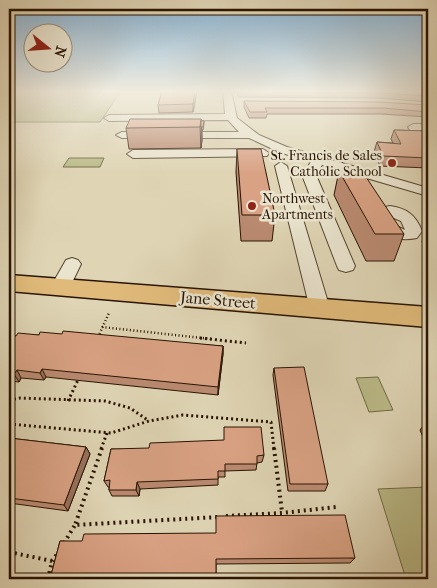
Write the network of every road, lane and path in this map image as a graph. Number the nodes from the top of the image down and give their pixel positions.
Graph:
1 (232, 118) edge
2 (428, 127) edge
3 (428, 134) edge
4 (122, 135) dead end
5 (252, 135) junction
6 (278, 147) junction
7 (133, 154) dead end
8 (281, 166) dead end
9 (319, 169) junction
10 (416, 183) edge
11 (394, 211) dead end
12 (72, 264) dead end
13 (346, 266) dead end
14 (9, 283) edge
15 (60, 288) junction
16 (320, 309) junction
17 (109, 313) dead end
18 (428, 317) edge
19 (102, 327) junction
20 (246, 343) dead end
21 (95, 344) edge
22 (80, 376) edge
23 (9, 400) edge
24 (68, 401) junction
25 (149, 420) junction
26 (9, 424) edge
27 (107, 433) junction
28 (336, 507) dead end
29 (282, 513) junction
30 (74, 525) junction
31 (9, 552) edge
32 (52, 561) junction
33 (48, 579) edge

1 - 5 street
2 - 3 street
4 - 5 street
5 - 6 street
6 - 7 street
6 - 9 street
8 - 16 street
9 - 10 street
9 - 13 street
10 - 11 street
12 - 15 street
14 - 15 main road, Jane Street
15 - 16 main road, Jane Street
16 - 18 main road, Jane Street
17 - 19 path
19 - 20 path
19 - 21 path
22 - 24 path
23 - 24 path
24 - 25 path
25 - 27 path
25 - 29 path
26 - 27 path
27 - 30 path
28 - 29 path
29 - 30 path
30 - 32 path
31 - 32 path
32 - 33 path

